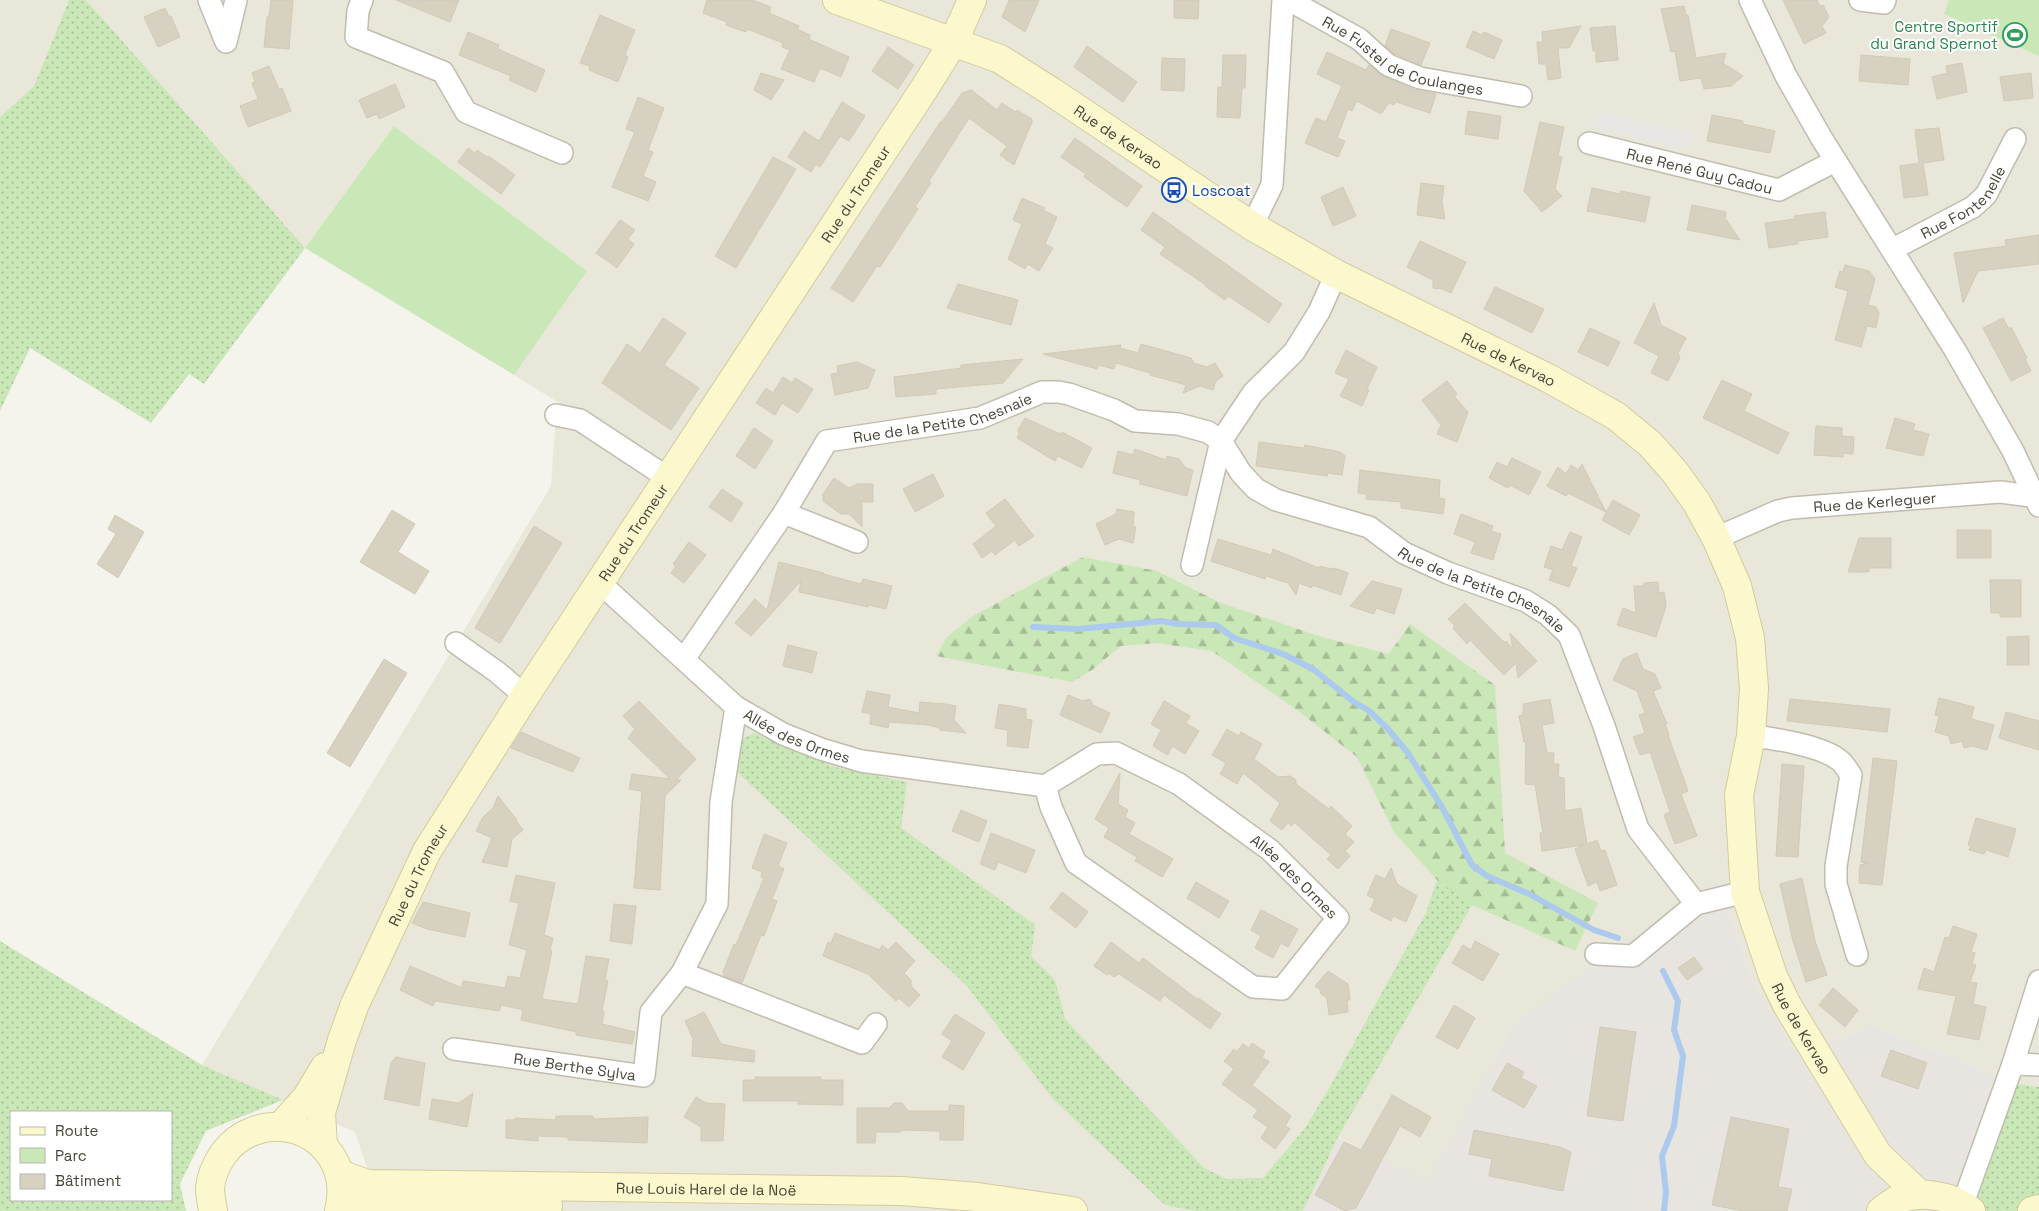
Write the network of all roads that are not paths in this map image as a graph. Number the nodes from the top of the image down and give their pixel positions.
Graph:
1 (209, 0) edge
2 (236, 0) edge
3 (362, 0) edge
4 (837, 0) edge
5 (972, 0) edge
6 (1284, 0) edge
7 (1289, 0) edge
8 (1750, 0) edge
9 (1860, 0) edge
10 (1885, 2) edge
11 (954, 41) junction
12 (1521, 96) dead end
13 (2015, 139) dead end
14 (1589, 143) dead end
15 (562, 152) dead end
16 (1835, 161) junction
17 (1252, 226) junction
18 (1893, 249) junction
19 (1336, 274) junction
20 (556, 415) dead end
21 (1222, 440) junction
22 (668, 478) junction
23 (2038, 500) edge
24 (784, 513) junction
25 (1716, 538) junction
26 (857, 542) dead end
27 (1192, 565) dead end
28 (600, 583) junction
29 (456, 643) dead end
30 (684, 659) junction
31 (525, 696) junction
32 (736, 707) junction
33 (1752, 736) junction
34 (1045, 786) junction
35 (1745, 892) junction
36 (1696, 904) junction
37 (1596, 954) dead end
38 (1857, 955) dead end
39 (682, 973) junction
40 (2039, 980) edge
41 (876, 1024) dead end
42 (342, 1040) junction
43 (454, 1049) dead end
44 (2013, 1064) junction
45 (2039, 1065) edge
46 (281, 1126) junction
47 (323, 1145) junction
48 (1878, 1155) junction
49 (340, 1174) junction
50 (1920, 1195) junction
51 (1966, 1208) edge
52 (2039, 1209) edge
53 (213, 1211) edge
54 (339, 1211) edge
55 (357, 1211) edge
56 (939, 1211) edge
57 (1073, 1211) edge
58 (1879, 1211) edge
59 (2032, 1211) edge

1 - 2 street
3 - 15 street
4 - 11 main road, Rue de Kervao
5 - 11 main road, Rue du Tromeur
6 - 17 street
7 - 12 street, Rue Fustel de Coulanges
8 - 16 street
9 - 10 street
11 - 17 main road, Rue de Kervao
11 - 22 main road, Rue du Tromeur
13 - 18 street, Rue Fontenelle
14 - 16 street, Rue René Guy Cadou
16 - 18 street
17 - 19 main road, Rue de Kervao
18 - 23 street
19 - 21 street
19 - 25 main road, Rue de Kervao
20 - 22 street
21 - 24 street, Rue de la Petite Chesnaie
21 - 27 street
21 - 36 street, Rue de la Petite Chesnaie
22 - 28 main road, Rue du Tromeur
23 - 25 street, Rue de Kerleguer
24 - 26 street
24 - 30 street, Rue de la Petite Chesnaie
25 - 33 main road, Rue de Kervao
28 - 30 street, Allée des Ormes
28 - 31 main road, Rue du Tromeur
29 - 31 street
30 - 32 street, Allée des Ormes
31 - 42 main road, Rue du Tromeur
32 - 34 street, Allée des Ormes
32 - 39 street, Rue Berthe Sylva
33 - 35 main road, Rue de Kervao
33 - 38 street
34 - 34 street, Allée des Ormes
35 - 36 street
35 - 48 main road, Rue de Kervao
36 - 37 street
39 - 41 street
39 - 43 street, Rue Berthe Sylva
40 - 44 street
42 - 46 main road, Rue du Tromeur
42 - 47 main road, Rue du Tromeur
44 - 45 street
44 - 51 street
46 - 47 main road
46 - 53 main road
47 - 49 main road
48 - 50 main road, Rue de Kervao
48 - 58 main road, Rue de Kervao
49 - 54 main road
49 - 57 main road, Rue Louis Harel de la Noë
50 - 51 main road
50 - 58 main road
52 - 59 main road
55 - 56 main road, Rue Louis Harel de la Noë

